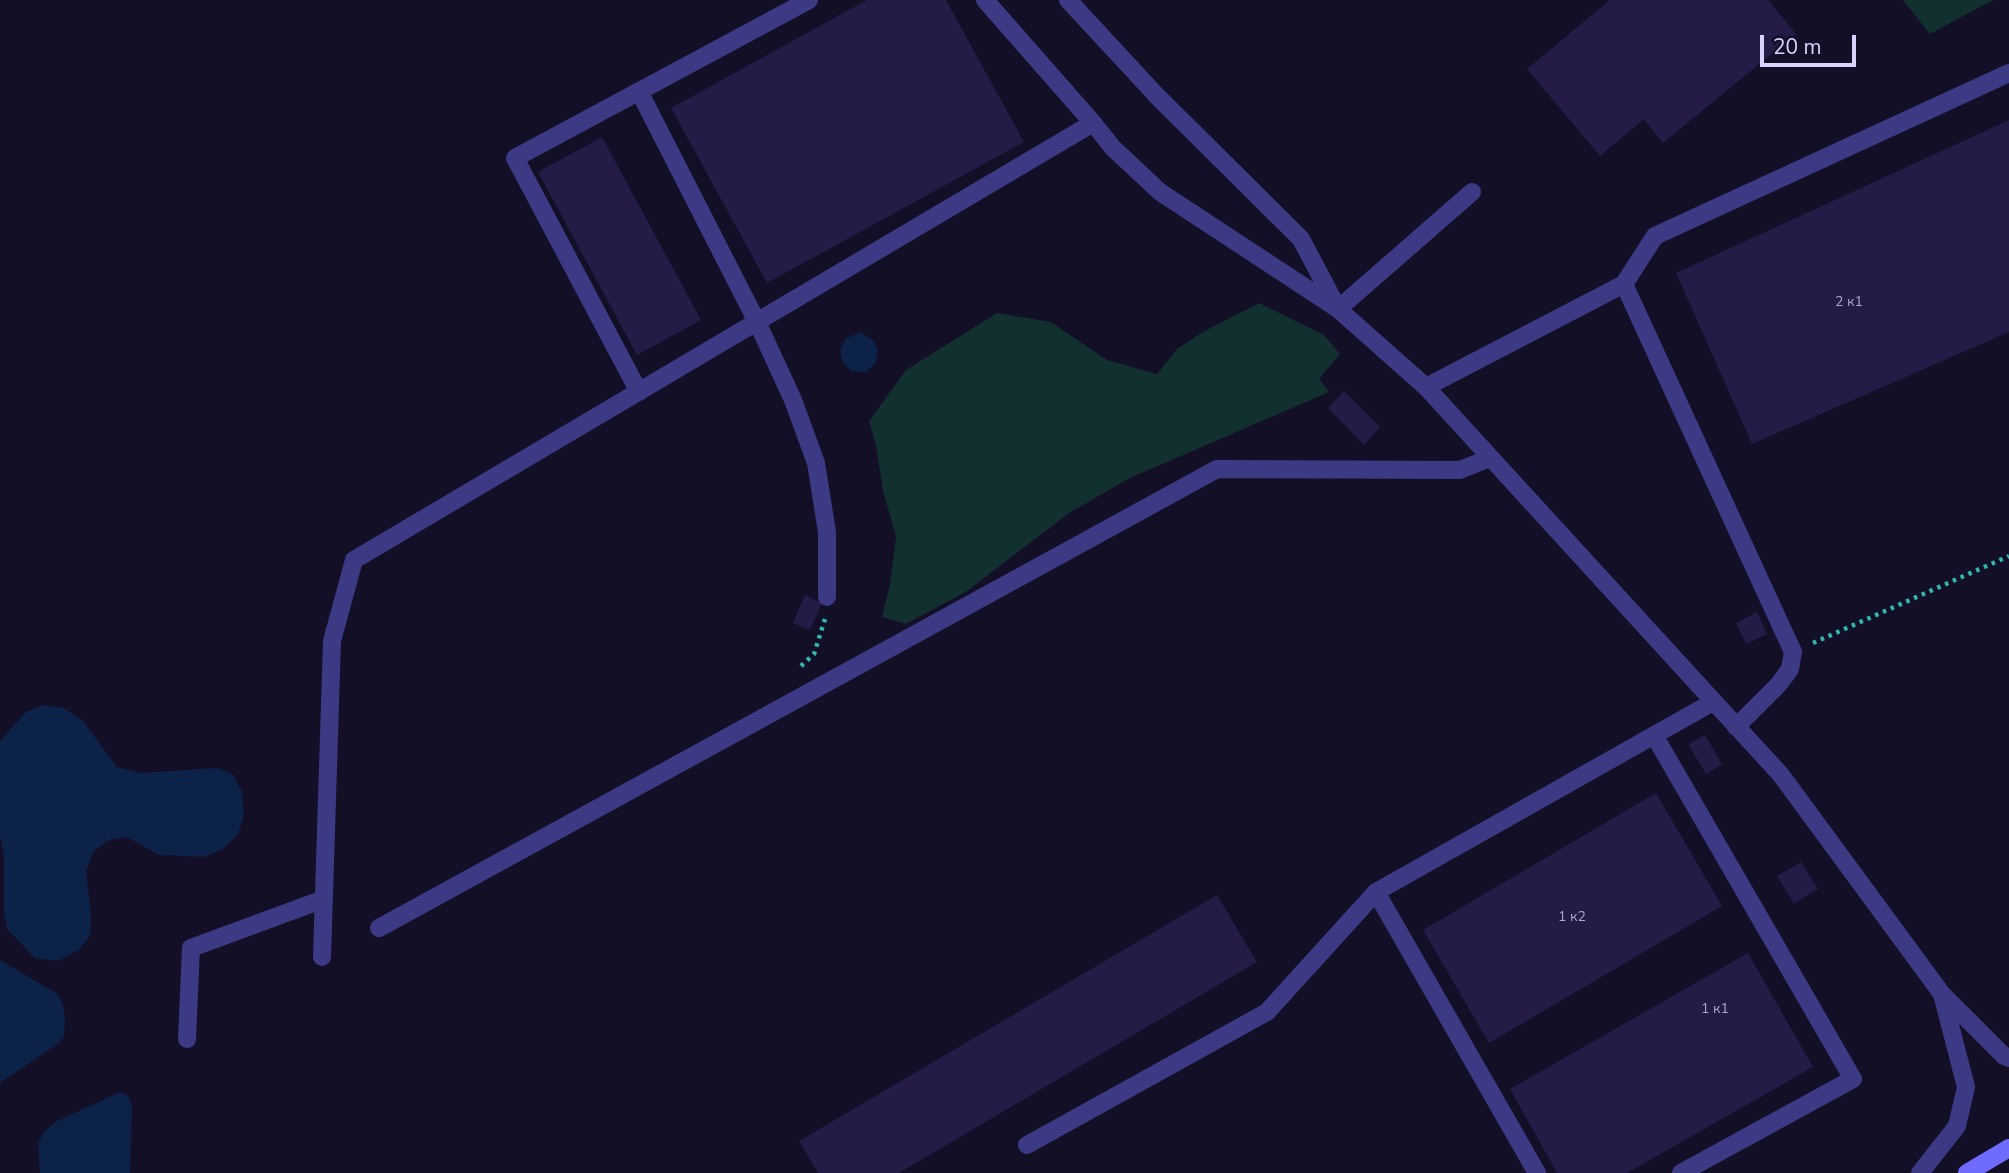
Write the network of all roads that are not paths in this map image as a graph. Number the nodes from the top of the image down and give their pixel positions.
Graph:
1 (809, 0) edge
2 (985, 0) edge
3 (1068, 0) edge
4 (2009, 74) edge
5 (639, 91) junction
6 (1093, 123) junction
7 (1472, 192) dead end
8 (1624, 284) junction
9 (1338, 309) junction
10 (757, 322) junction
11 (1426, 387) junction
12 (639, 392) junction
13 (1490, 458) junction
14 (827, 597) road end
15 (1713, 702) junction
16 (1736, 727) junction
17 (1654, 735) junction
18 (1376, 892) junction
19 (324, 899) junction
20 (379, 928) dead end
21 (322, 957) dead end
22 (1941, 994) junction
23 (187, 1039) dead end
24 (2009, 1058) edge
25 (1027, 1145) dead end
26 (2009, 1148) edge
27 (1536, 1173) edge
28 (1681, 1173) edge
29 (1920, 1173) edge
30 (1967, 1173) edge

1 - 5 lane
2 - 6 lane
3 - 9 lane
4 - 8 lane
5 - 10 lane
5 - 12 lane
6 - 9 lane
6 - 10 lane
7 - 9 lane
8 - 11 lane
8 - 16 lane
9 - 11 lane
10 - 12 lane
10 - 14 lane
11 - 13 lane
12 - 19 lane
13 - 15 lane
13 - 20 lane
15 - 16 lane
15 - 17 lane
16 - 22 lane
17 - 18 lane
17 - 28 lane
18 - 25 lane
18 - 27 lane
19 - 21 lane
19 - 23 lane
22 - 24 lane
22 - 29 lane
26 - 30 main road

